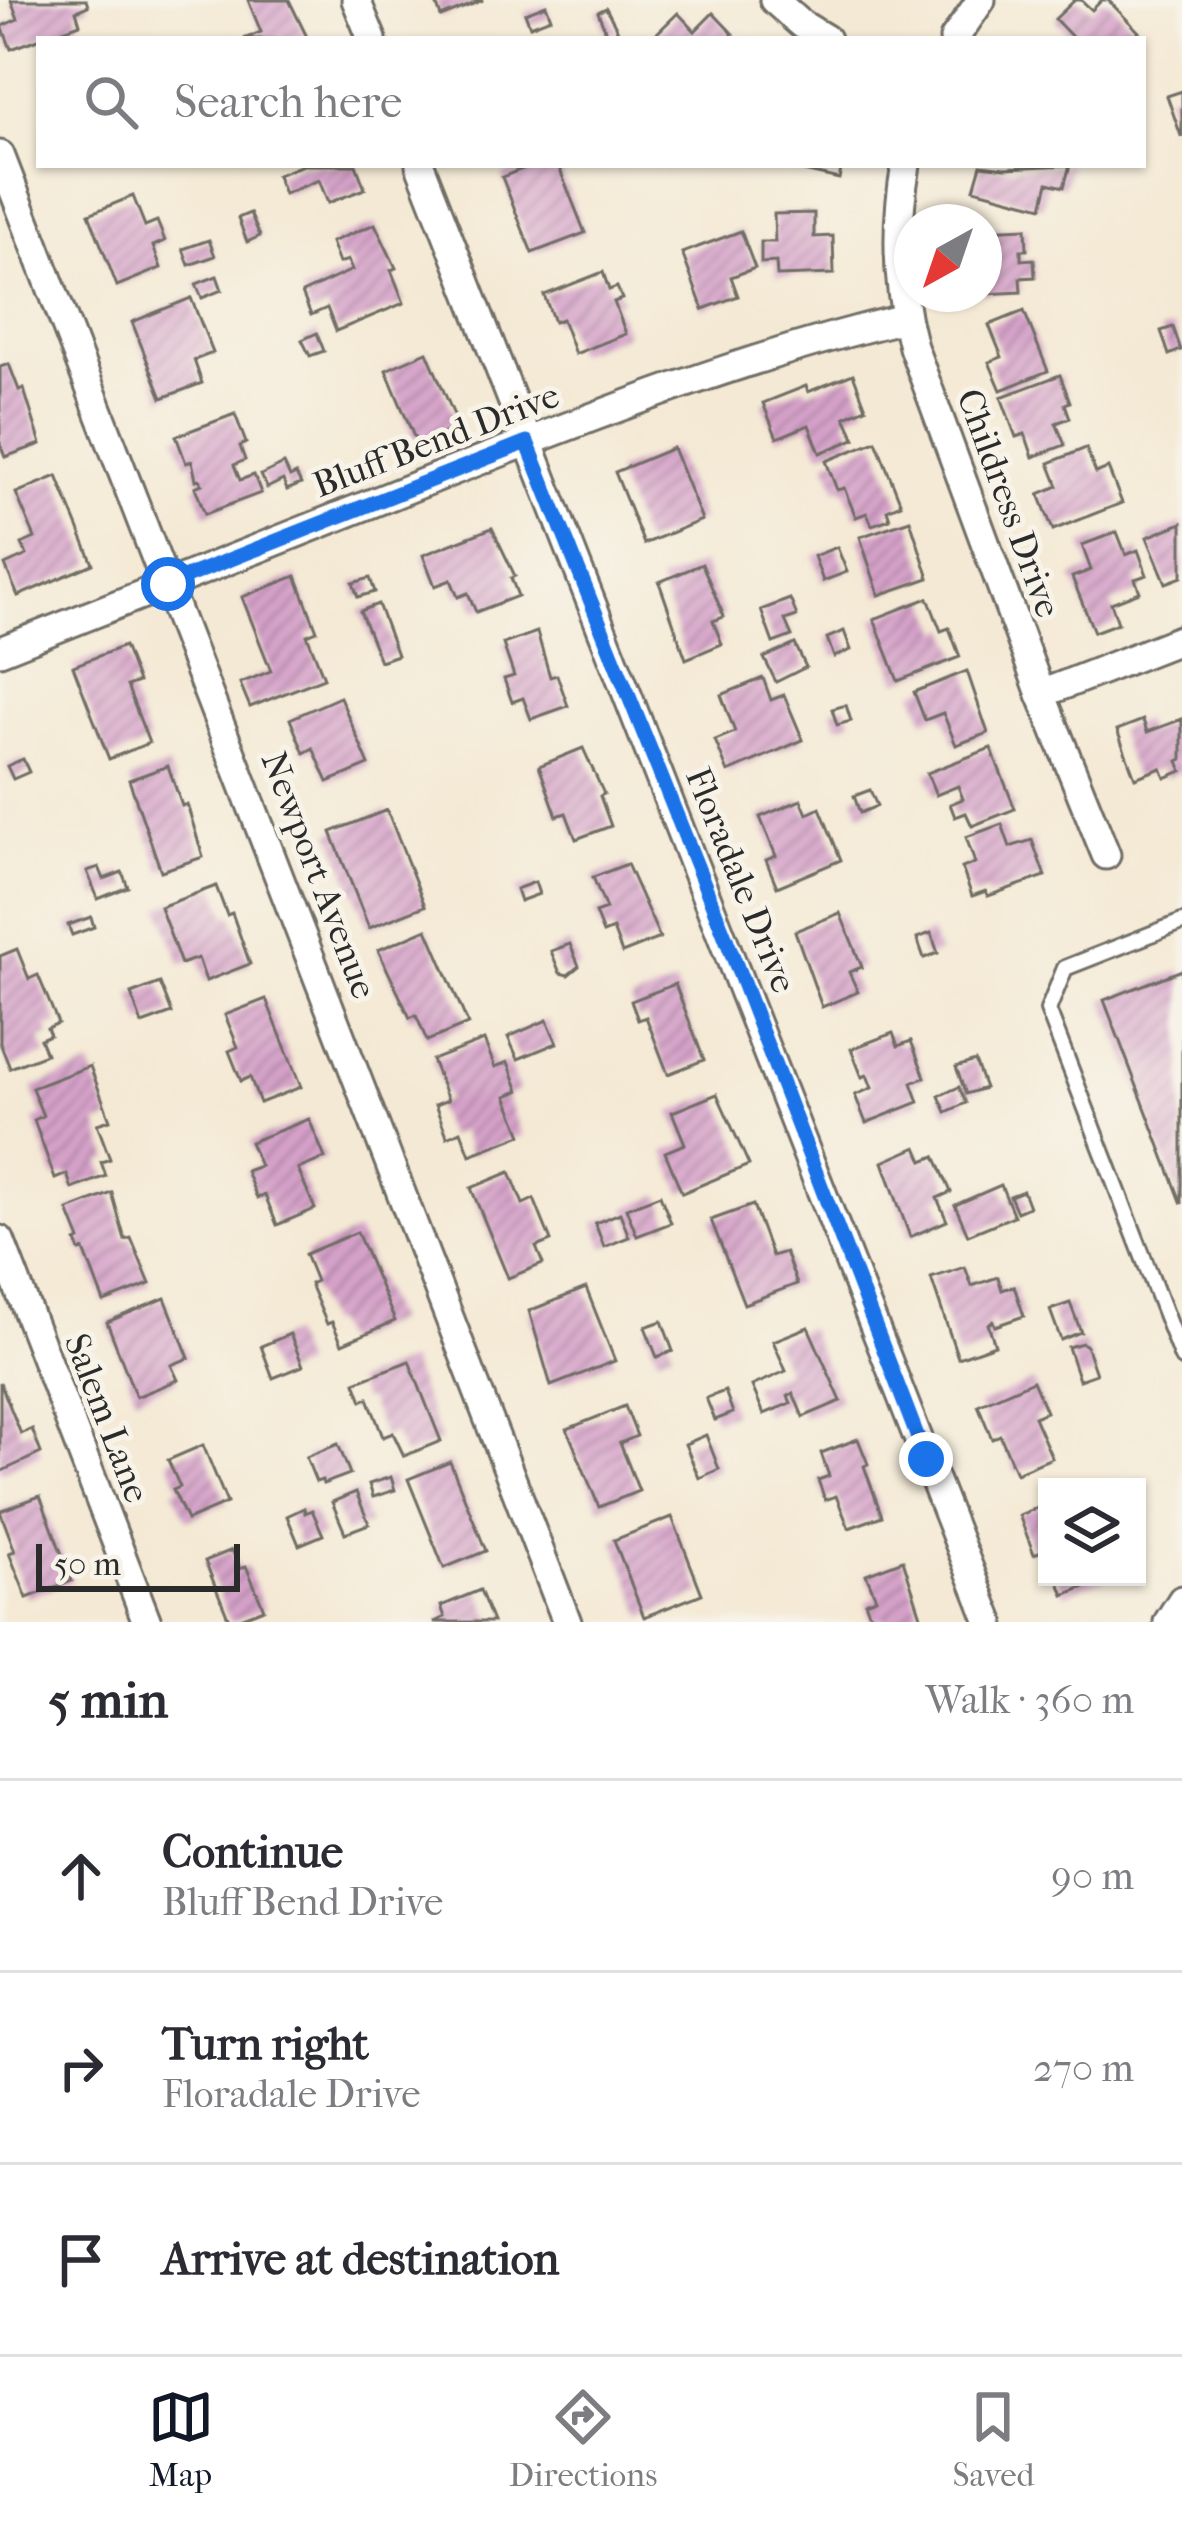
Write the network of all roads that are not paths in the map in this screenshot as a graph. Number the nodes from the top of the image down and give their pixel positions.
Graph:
1 (356, 0) edge
2 (774, 0) edge
3 (981, 0) edge
4 (371, 36) edge
5 (821, 36) edge
6 (956, 36) edge
7 (0, 155) edge
8 (421, 168) edge
9 (905, 168) edge
10 (905, 318) junction
11 (527, 442) junction
12 (168, 584) junction
13 (1182, 638) edge
14 (0, 651) edge
15 (1041, 694) junction
16 (1106, 855) dead end
17 (1182, 922) edge
18 (0, 1240) edge
19 (1176, 1333) edge
20 (1182, 1358) edge
21 (1182, 1600) edge
22 (147, 1622) edge
23 (567, 1622) edge
24 (990, 1622) edge
25 (1168, 1622) edge

1 - 4 street
2 - 5 street
3 - 6 street
7 - 12 street, Newport Avenue
8 - 11 street, Floradale Drive
9 - 10 street, Childress Drive
10 - 11 street, Bluff Bend Drive
10 - 15 street, Childress Drive
11 - 12 street, Bluff Bend Drive
11 - 24 street, Floradale Drive
12 - 14 street, Bluff Bend Drive
12 - 23 street, Newport Avenue
13 - 15 street
15 - 16 street, Childress Drive
17 - 19 lane
18 - 22 street, Salem Lane
19 - 20 lane
21 - 25 street

